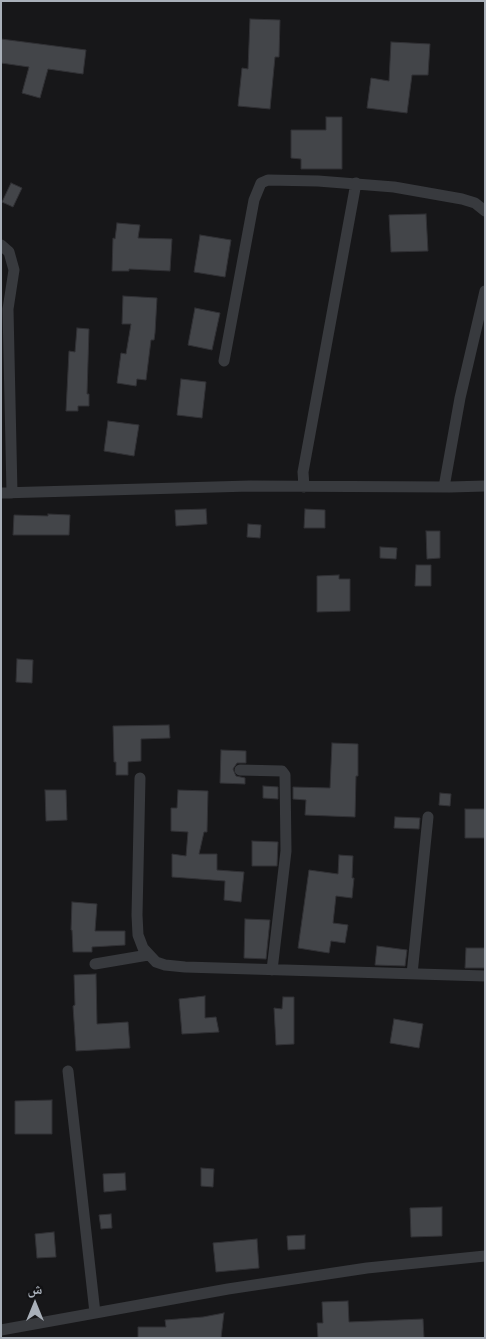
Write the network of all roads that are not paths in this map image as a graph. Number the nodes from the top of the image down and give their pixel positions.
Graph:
1 (356, 183) junction
2 (485, 211) edge
3 (1, 245) edge
4 (485, 291) edge
5 (224, 361) dead end
6 (485, 486) edge
7 (304, 487) junction
8 (444, 487) junction
9 (7, 493) edge
10 (240, 770) dead end
11 (140, 778) dead end
12 (428, 817) dead end
13 (148, 955) junction
14 (95, 964) dead end
15 (272, 970) junction
16 (412, 974) junction
17 (485, 976) edge
18 (68, 1071) dead end
19 (485, 1256) edge
20 (95, 1313) junction
21 (1, 1330) edge

1 - 2 street
1 - 5 street
1 - 7 street
3 - 9 street
4 - 8 street
6 - 8 street
7 - 8 street
7 - 9 street
10 - 15 street
11 - 13 street
12 - 16 street
13 - 14 street
13 - 15 street
15 - 16 street
16 - 17 street
18 - 20 street
19 - 20 street
20 - 21 street

